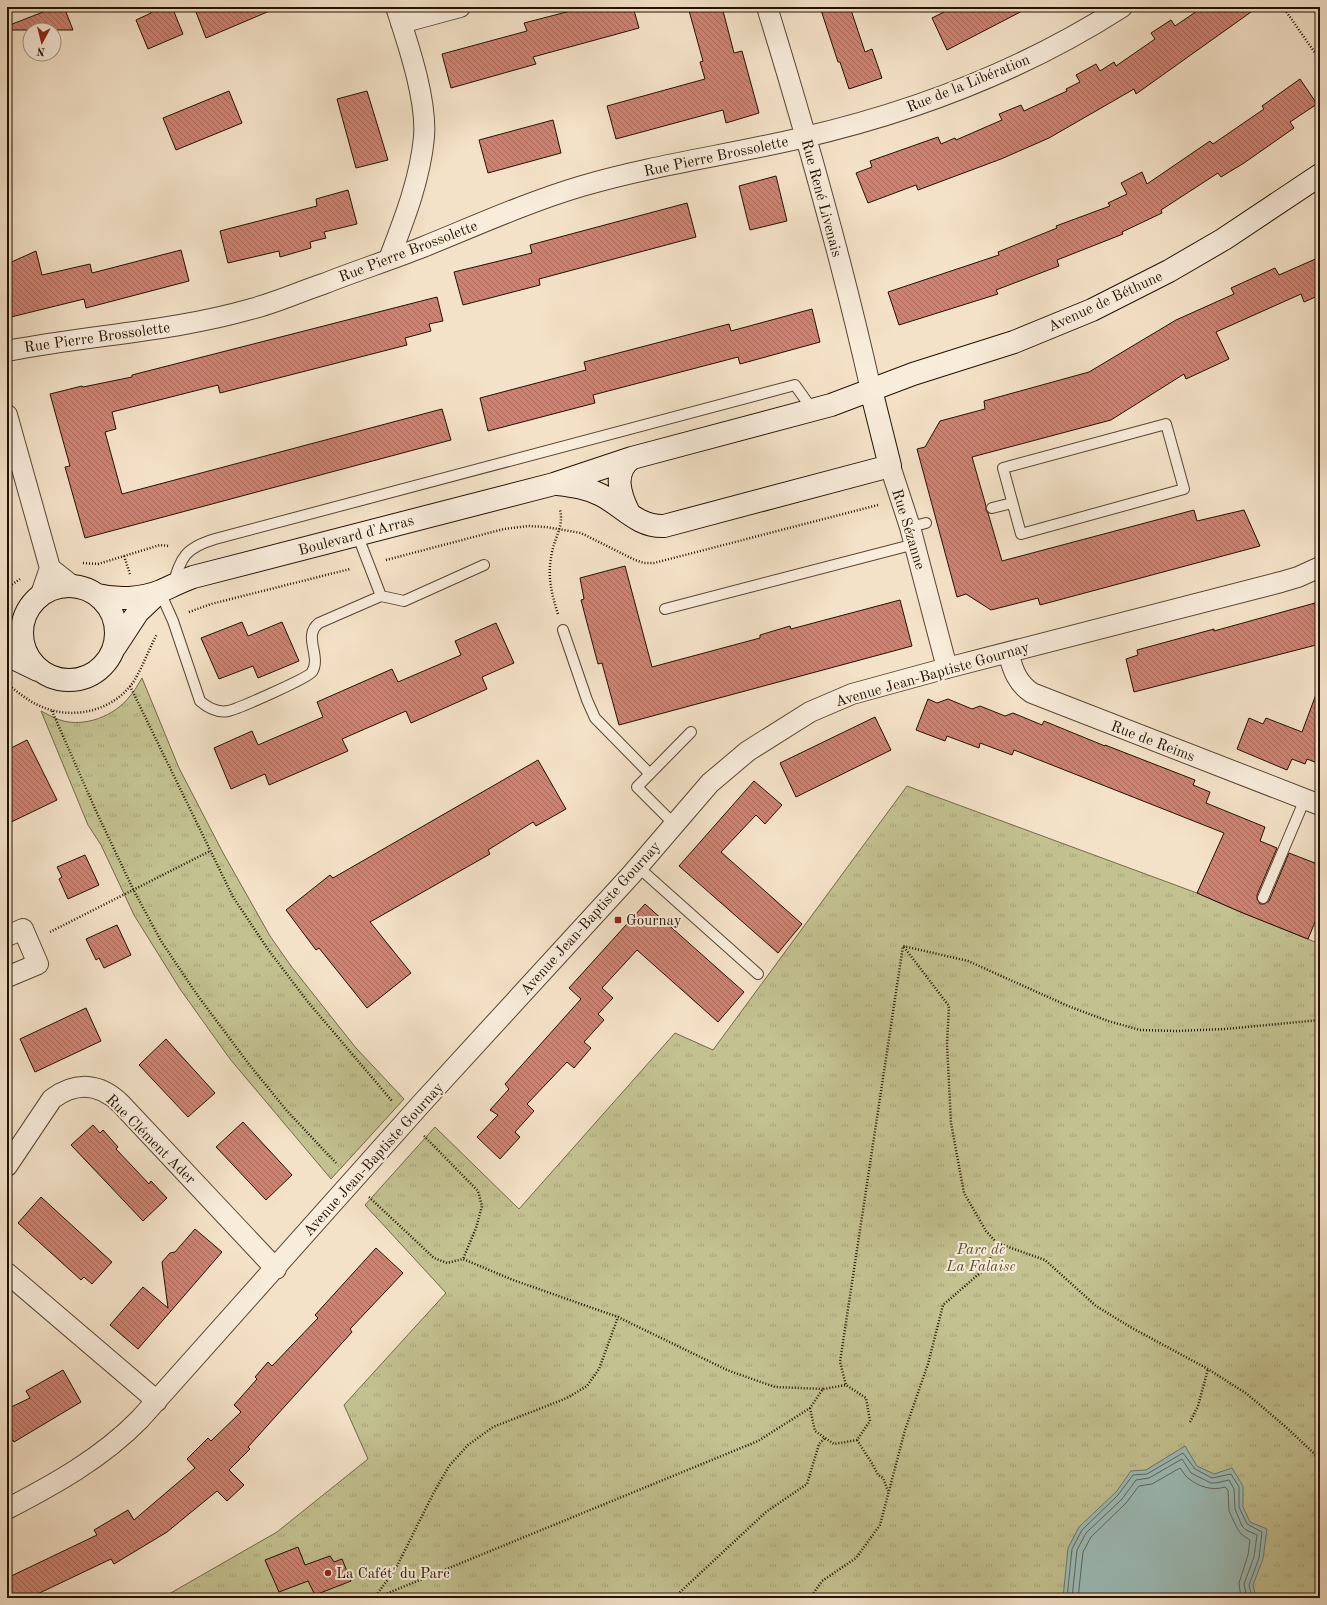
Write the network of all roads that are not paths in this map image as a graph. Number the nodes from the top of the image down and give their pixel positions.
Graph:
1 (460, 7) edge
2 (767, 7) edge
3 (1122, 7) edge
4 (399, 15) edge
5 (805, 137) junction
6 (1320, 175) edge
7 (389, 259) junction
8 (7, 351) edge
9 (871, 390) junction
10 (812, 409) junction
11 (7, 415) edge
12 (632, 458) junction
13 (890, 466) junction
14 (554, 484) junction
15 (1012, 503) junction
16 (992, 508) dead end
17 (629, 513) junction
18 (917, 531) junction
19 (357, 534) junction
20 (484, 565) dead end
21 (1320, 567) edge
22 (50, 568) junction
23 (74, 587) junction
24 (166, 588) junction
25 (97, 595) junction
26 (381, 596) junction
27 (34, 604) junction
28 (665, 609) dead end
29 (7, 630) edge
30 (563, 630) road end
31 (114, 648) junction
32 (1008, 653) junction
33 (7, 655) edge
34 (947, 668) junction
35 (43, 672) junction
36 (691, 732) dead end
37 (650, 774) junction
38 (1312, 802) edge
39 (674, 824) junction
40 (638, 867) junction
41 (1263, 898) dead end
42 (7, 936) edge
43 (758, 974) dead end
44 (7, 977) edge
45 (7, 1166) edge
46 (276, 1269) junction
47 (7, 1273) edge
48 (157, 1401) junction
49 (7, 1509) edge

1 - 4 street
2 - 5 street, Rue René Livenais
3 - 5 street, Rue de la Libération
4 - 7 street
5 - 7 street, Rue Pierre Brossolette
5 - 9 street, Rue René Livenais
6 - 9 street, Avenue de Béthune
7 - 8 street, Rue Pierre Brossolette
9 - 10 street, Avenue de Béthune
9 - 13 street, Rue Sézanne
10 - 12 street, Avenue de Béthune
10 - 24 lane
11 - 22 street
12 - 14 street, Boulevard d'Arras
12 - 17 street
13 - 17 street
13 - 18 street, Rue Sézanne
14 - 17 street
14 - 19 street, Boulevard d'Arras
15 - 15 lane
15 - 16 lane
18 - 28 lane
18 - 34 street, Rue Sézanne
19 - 24 street, Boulevard d'Arras
19 - 26 lane
20 - 26 lane
21 - 32 street, Avenue Jean-Baptiste Gournay
22 - 23 street
22 - 27 street
23 - 25 street
23 - 27 street
24 - 25 street, Boulevard d'Arras
24 - 26 lane
24 - 31 street, Boulevard d'Arras
25 - 31 street
27 - 29 street
27 - 35 street
30 - 37 lane
31 - 35 street
32 - 34 street, Avenue Jean-Baptiste Gournay
32 - 38 street, Rue de Reims
33 - 35 street
34 - 39 street, Avenue Jean-Baptiste Gournay
36 - 37 lane
37 - 39 lane
38 - 41 lane
39 - 40 street, Avenue Jean-Baptiste Gournay
40 - 43 lane
40 - 46 street, Avenue Jean-Baptiste Gournay
42 - 44 street
45 - 46 street, Rue Clément Ader
46 - 48 street, Avenue Jean-Baptiste Gournay
47 - 48 street
48 - 49 street, Avenue Jean-Baptiste Gournay

